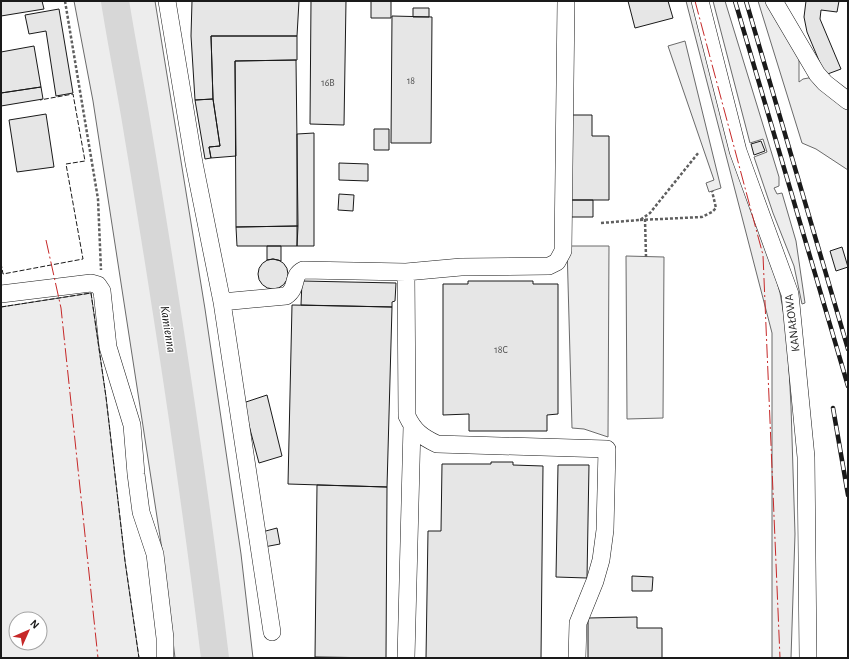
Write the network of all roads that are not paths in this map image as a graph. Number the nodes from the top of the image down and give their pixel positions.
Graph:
1 (167, 1) edge
2 (566, 1) edge
3 (700, 1) edge
4 (774, 1) edge
5 (848, 101) edge
6 (406, 272) junction
7 (1, 294) edge
8 (222, 302) junction
9 (412, 426) junction
10 (272, 632) dead end
11 (165, 658) edge
12 (406, 658) edge
13 (577, 658) edge
14 (808, 658) edge

1 - 8 street
2 - 6 street
3 - 14 street, KANAŁOWA
4 - 5 street
6 - 8 street
6 - 9 street
7 - 11 street
8 - 10 street
9 - 12 street
9 - 13 street

